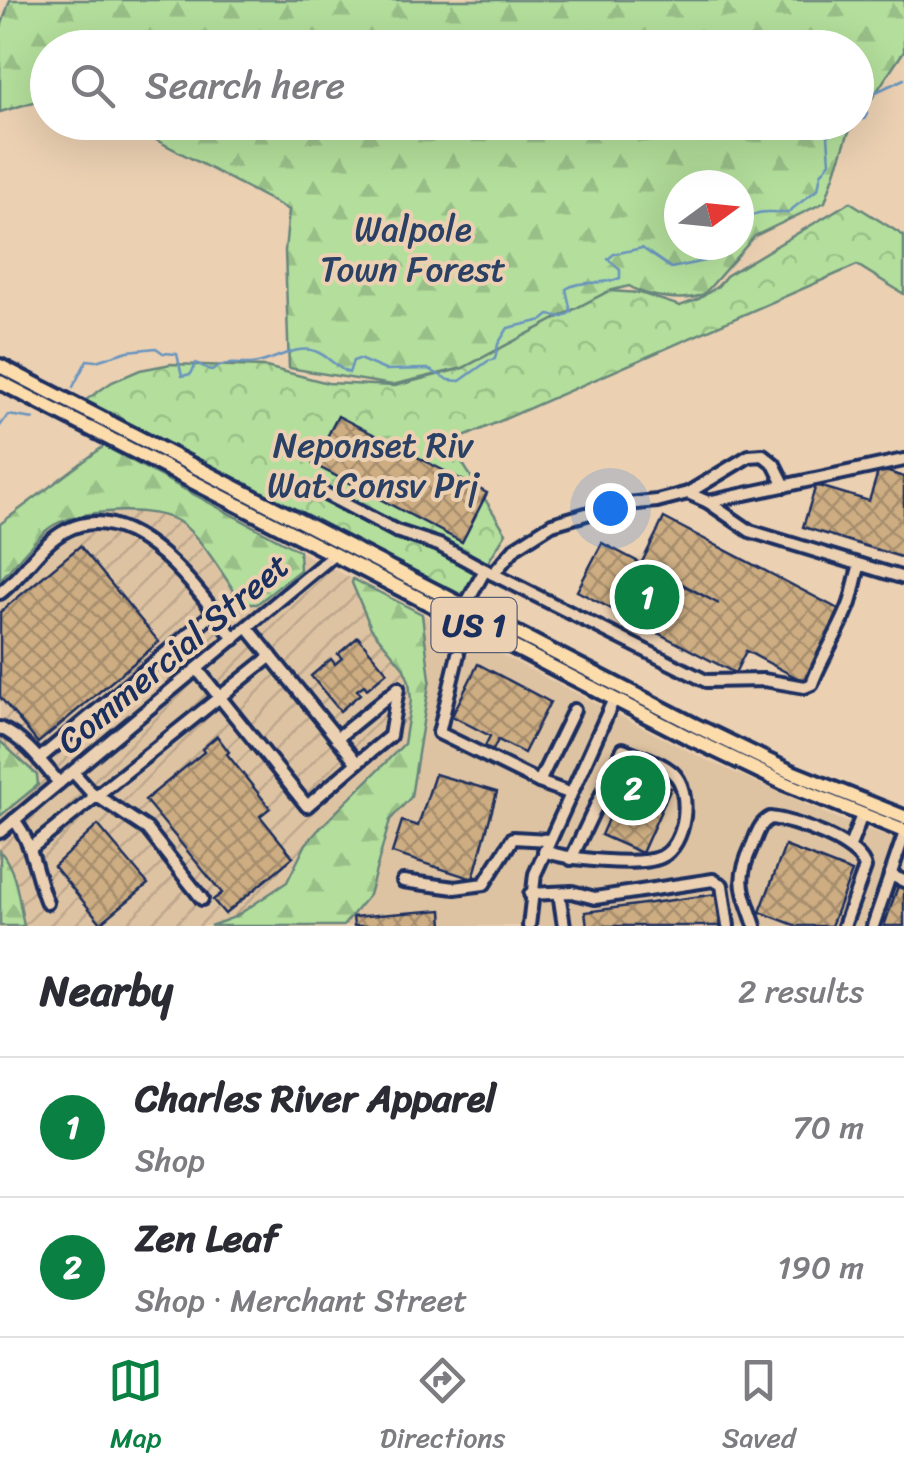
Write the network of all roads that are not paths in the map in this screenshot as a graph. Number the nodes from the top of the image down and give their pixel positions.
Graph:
1 (0, 366) edge
2 (0, 382) edge
3 (54, 403) junction
4 (904, 460) edge
5 (785, 486) junction
6 (316, 490) dead end
7 (688, 493) junction
8 (708, 502) junction
9 (335, 554) junction
10 (860, 565) junction
11 (489, 572) junction
12 (904, 578) edge
13 (0, 594) edge
14 (465, 606) junction
15 (215, 612) junction
16 (248, 628) junction
17 (234, 638) junction
18 (458, 654) dead end
19 (271, 656) junction
20 (197, 669) junction
21 (220, 698) junction
22 (614, 699) junction
23 (574, 710) dead end
24 (0, 728) edge
25 (337, 738) junction
26 (40, 759) junction
27 (357, 763) junction
28 (73, 772) junction
29 (539, 782) junction
30 (59, 784) junction
31 (569, 793) junction
32 (96, 796) junction
33 (862, 815) junction
34 (904, 817) edge
35 (14, 820) junction
36 (0, 832) edge
37 (904, 833) edge
38 (546, 846) junction
39 (850, 846) junction
40 (30, 848) junction
41 (572, 859) junction
42 (890, 875) junction
43 (403, 881) dead end
44 (904, 881) edge
45 (559, 892) junction
46 (530, 894) junction
47 (202, 898) dead end
48 (48, 903) dead end
49 (529, 926) edge
50 (564, 926) edge
51 (728, 926) edge
52 (755, 926) edge
53 (844, 926) edge
54 (873, 926) edge

1 - 3 main road, US 1
2 - 3 main road, US 1
3 - 9 main road, US 1
3 - 14 main road, US 1
4 - 5 street
5 - 7 street
5 - 8 street
6 - 11 street
7 - 8 street
7 - 11 street
8 - 10 street
9 - 16 street, Commercial Street
9 - 22 main road, US 1
10 - 11 street
10 - 12 street
11 - 14 street
13 - 15 street
14 - 34 main road, US 1
15 - 17 street
15 - 26 street
16 - 17 street, Commercial Street
16 - 19 street
17 - 20 street, Commercial Street
18 - 29 street
19 - 21 street
19 - 25 street
20 - 21 street
20 - 28 street, Commercial Street
21 - 27 street
21 - 32 street
22 - 31 street
22 - 33 main road, US 1
23 - 29 street
24 - 26 street
25 - 27 street
25 - 27 street
26 - 30 street
28 - 30 street, Commercial Street
28 - 32 street
29 - 31 street
30 - 35 street, Commercial Street
31 - 38 street
32 - 40 street
32 - 47 street
33 - 37 main road, US 1
33 - 39 street
35 - 36 street, Commercial Street
35 - 40 street
37 - 42 street
38 - 41 street
38 - 43 street
38 - 46 street
39 - 52 street
39 - 53 street
40 - 48 street
41 - 41 street
42 - 44 street
42 - 54 street
45 - 46 street
45 - 50 street
45 - 51 street
46 - 49 street

